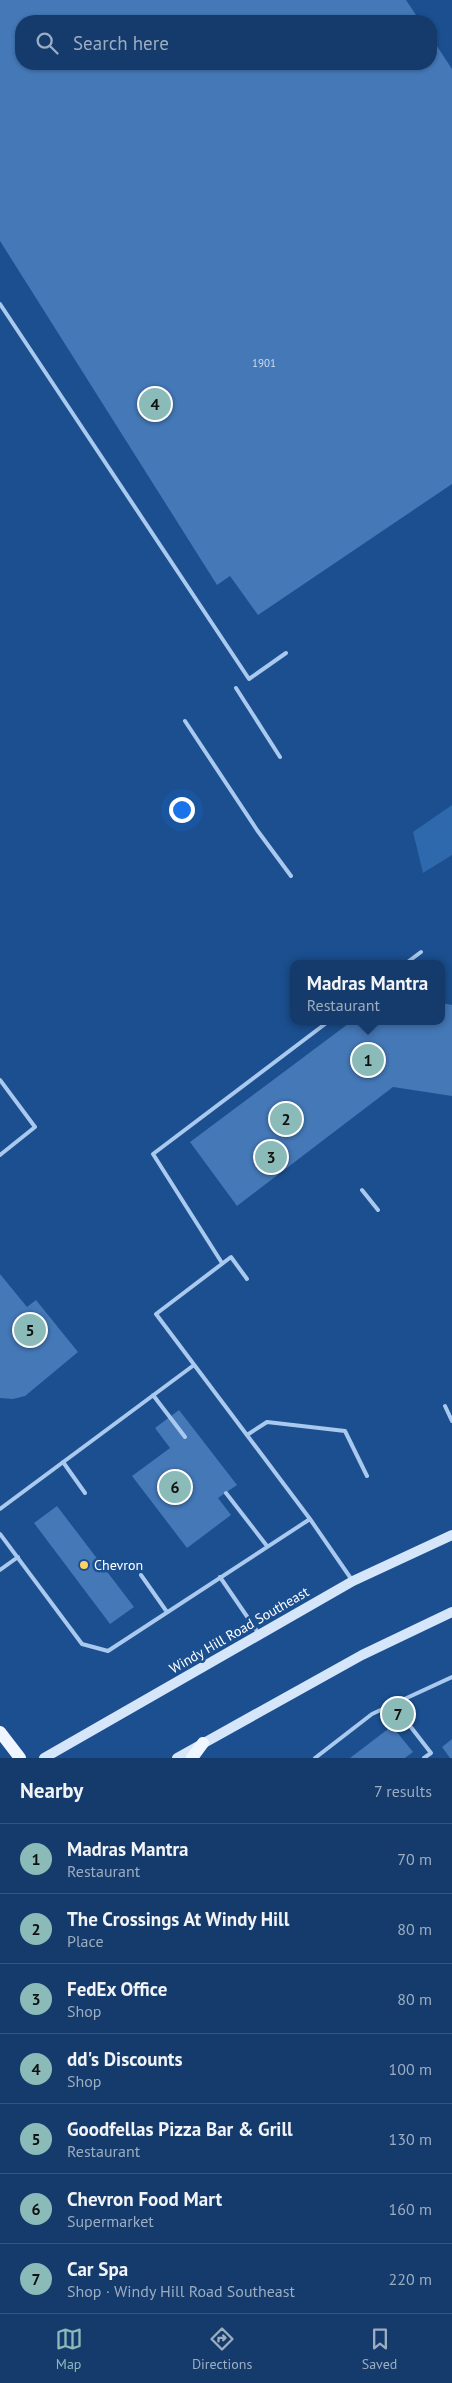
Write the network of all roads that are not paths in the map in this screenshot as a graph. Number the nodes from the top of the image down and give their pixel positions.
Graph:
1 (0, 304) edge
2 (286, 653) dead end
3 (236, 688) dead end
4 (185, 721) dead end
5 (280, 757) dead end
6 (292, 876) dead end
7 (420, 952) dead end
8 (410, 960) edge
9 (324, 1025) edge
10 (0, 1080) edge
11 (0, 1155) edge
12 (362, 1190) dead end
13 (378, 1210) dead end
14 (222, 1263) junction
15 (247, 1279) dead end
16 (194, 1365) junction
17 (153, 1395) junction
18 (445, 1406) dead end
19 (452, 1421) edge
20 (247, 1435) junction
21 (185, 1437) dead end
22 (63, 1462) junction
23 (367, 1476) dead end
24 (226, 1492) dead end
25 (85, 1494) dead end
26 (0, 1509) edge
27 (310, 1518) junction
28 (0, 1534) edge
29 (452, 1535) edge
30 (267, 1546) junction
31 (18, 1557) junction
32 (0, 1570) edge
33 (141, 1575) dead end
34 (220, 1577) junction
35 (353, 1580) junction
36 (167, 1612) junction
37 (452, 1612) edge
38 (259, 1634) junction
39 (452, 1677) edge
40 (393, 1704) junction
41 (0, 1732) edge
42 (203, 1743) junction
43 (20, 1758) edge
44 (44, 1758) edge
45 (177, 1758) edge
46 (192, 1758) edge
47 (315, 1758) edge
48 (424, 1758) edge

1 - 2 lane
3 - 5 lane
4 - 6 lane
7 - 8 lane
9 - 14 lane
10 - 11 lane
12 - 13 lane
14 - 15 lane
14 - 16 lane
16 - 17 lane
16 - 20 lane
17 - 21 lane
17 - 22 lane
18 - 19 lane
20 - 23 lane
20 - 27 lane
22 - 25 lane
22 - 26 lane
24 - 30 lane
27 - 30 lane
27 - 35 lane
28 - 31 lane
29 - 35 main road, Windy Hill Road Southeast
30 - 34 lane
31 - 32 lane
31 - 36 lane
33 - 36 lane
34 - 36 lane
34 - 38 lane
35 - 38 main road, Windy Hill Road Southeast
37 - 42 main road
38 - 44 main road, Windy Hill Road Southeast
39 - 40 lane
40 - 47 lane
40 - 48 lane
41 - 43 main road
42 - 45 main road
42 - 46 main road

